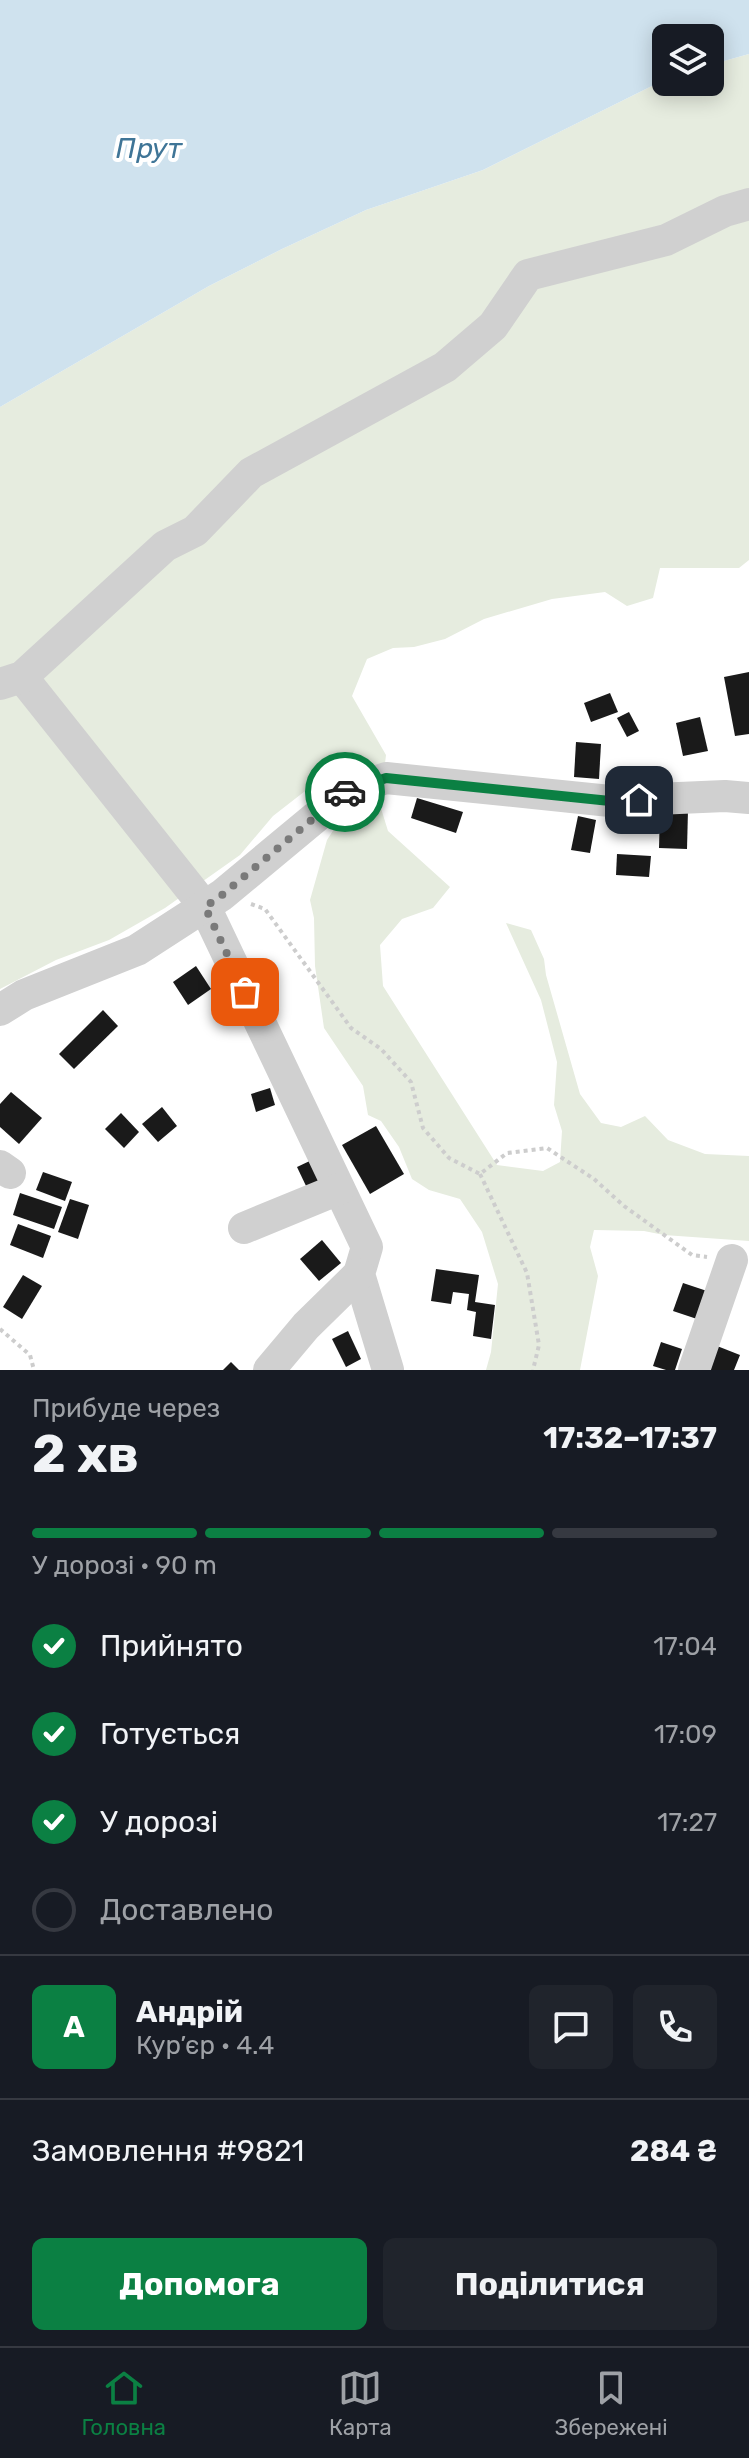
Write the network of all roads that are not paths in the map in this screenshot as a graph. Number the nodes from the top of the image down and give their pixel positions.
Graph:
1 (749, 204) edge
2 (11, 680) edge
3 (749, 798) edge
4 (214, 901) junction
5 (0, 1010) edge
6 (339, 1189) junction
7 (244, 1228) dead end
8 (732, 1260) road end
9 (359, 1274) junction
10 (269, 1370) edge
11 (388, 1370) edge
12 (694, 1370) edge

1 - 2 street
2 - 4 street
3 - 4 street
4 - 5 street
4 - 6 street
6 - 7 street
6 - 9 street
8 - 12 street
9 - 10 street
9 - 11 street

